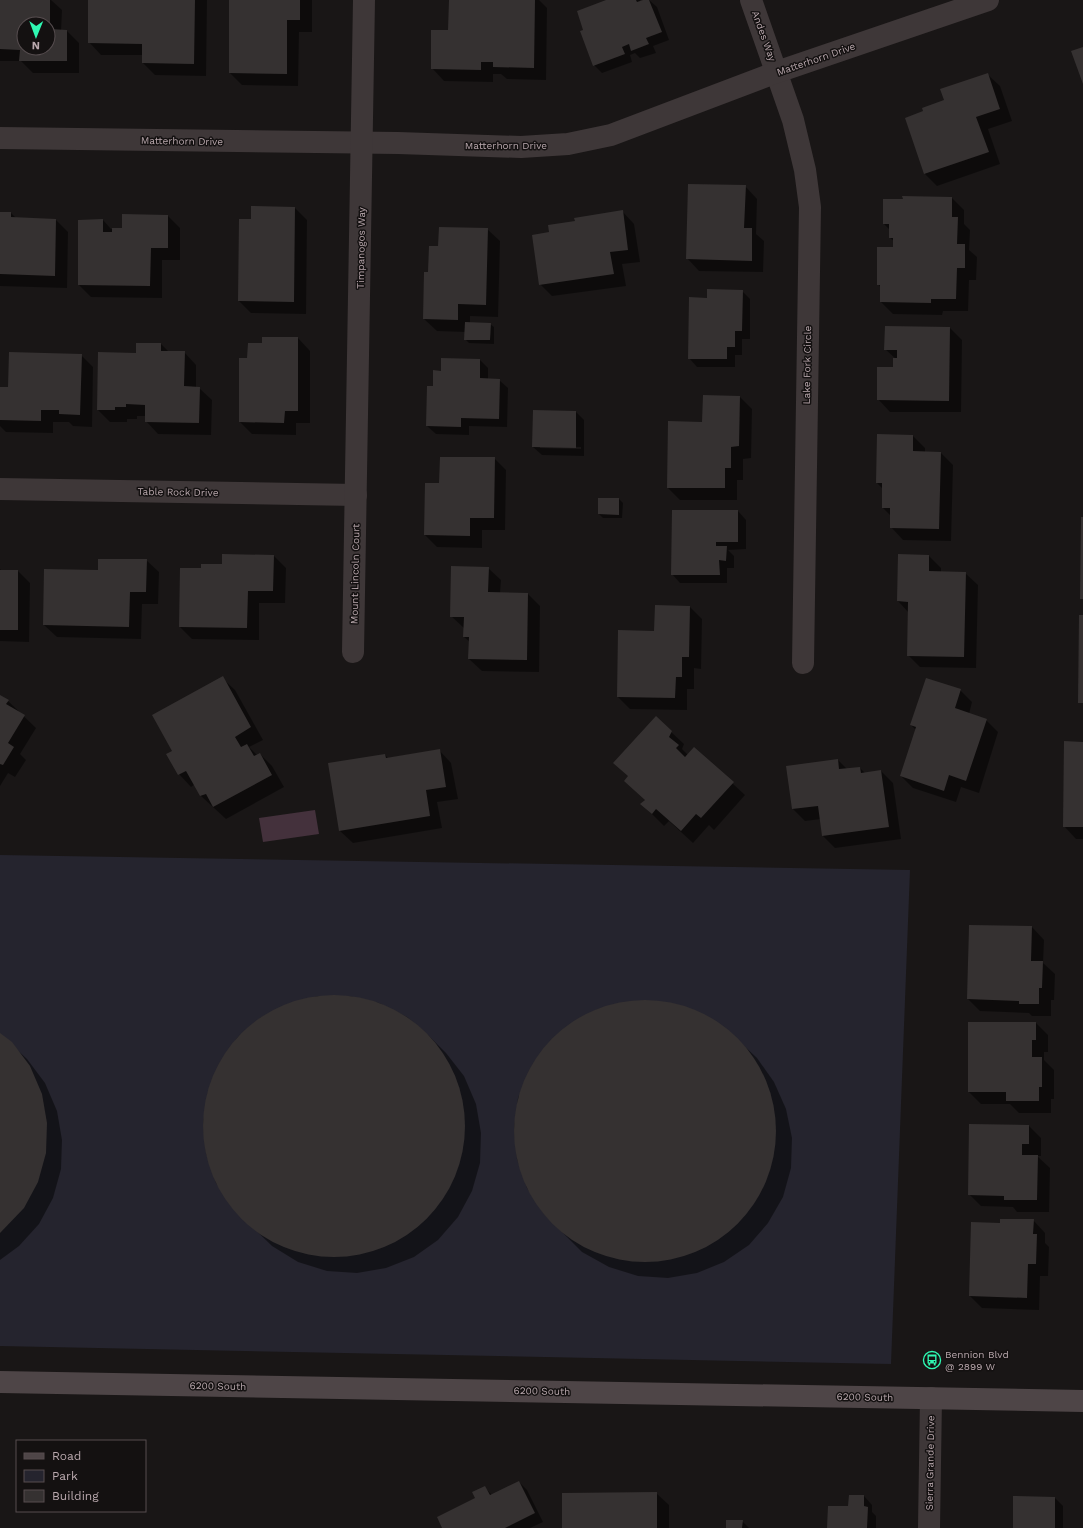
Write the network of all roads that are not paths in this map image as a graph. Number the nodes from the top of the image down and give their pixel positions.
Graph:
1 (364, 0) edge
2 (750, 0) edge
3 (988, 0) edge
4 (777, 72) junction
5 (0, 138) edge
6 (362, 144) junction
7 (0, 489) edge
8 (356, 495) junction
9 (353, 652) dead end
10 (803, 663) dead end
11 (0, 1382) edge
12 (931, 1398) junction
13 (1083, 1401) edge
14 (929, 1528) edge

1 - 6 street, Timpanogos Way
2 - 4 street, Andes Way
3 - 4 street, Matterhorn Drive
4 - 6 street, Matterhorn Drive
4 - 10 street, Lake Fork Circle
5 - 6 street, Matterhorn Drive
6 - 8 street, Timpanogos Way
7 - 8 street, Table Rock Drive
8 - 9 street, Mount Lincoln Court
11 - 12 main road, 6200 South
12 - 13 main road, 6200 South
12 - 14 street, Sierra Grande Drive

